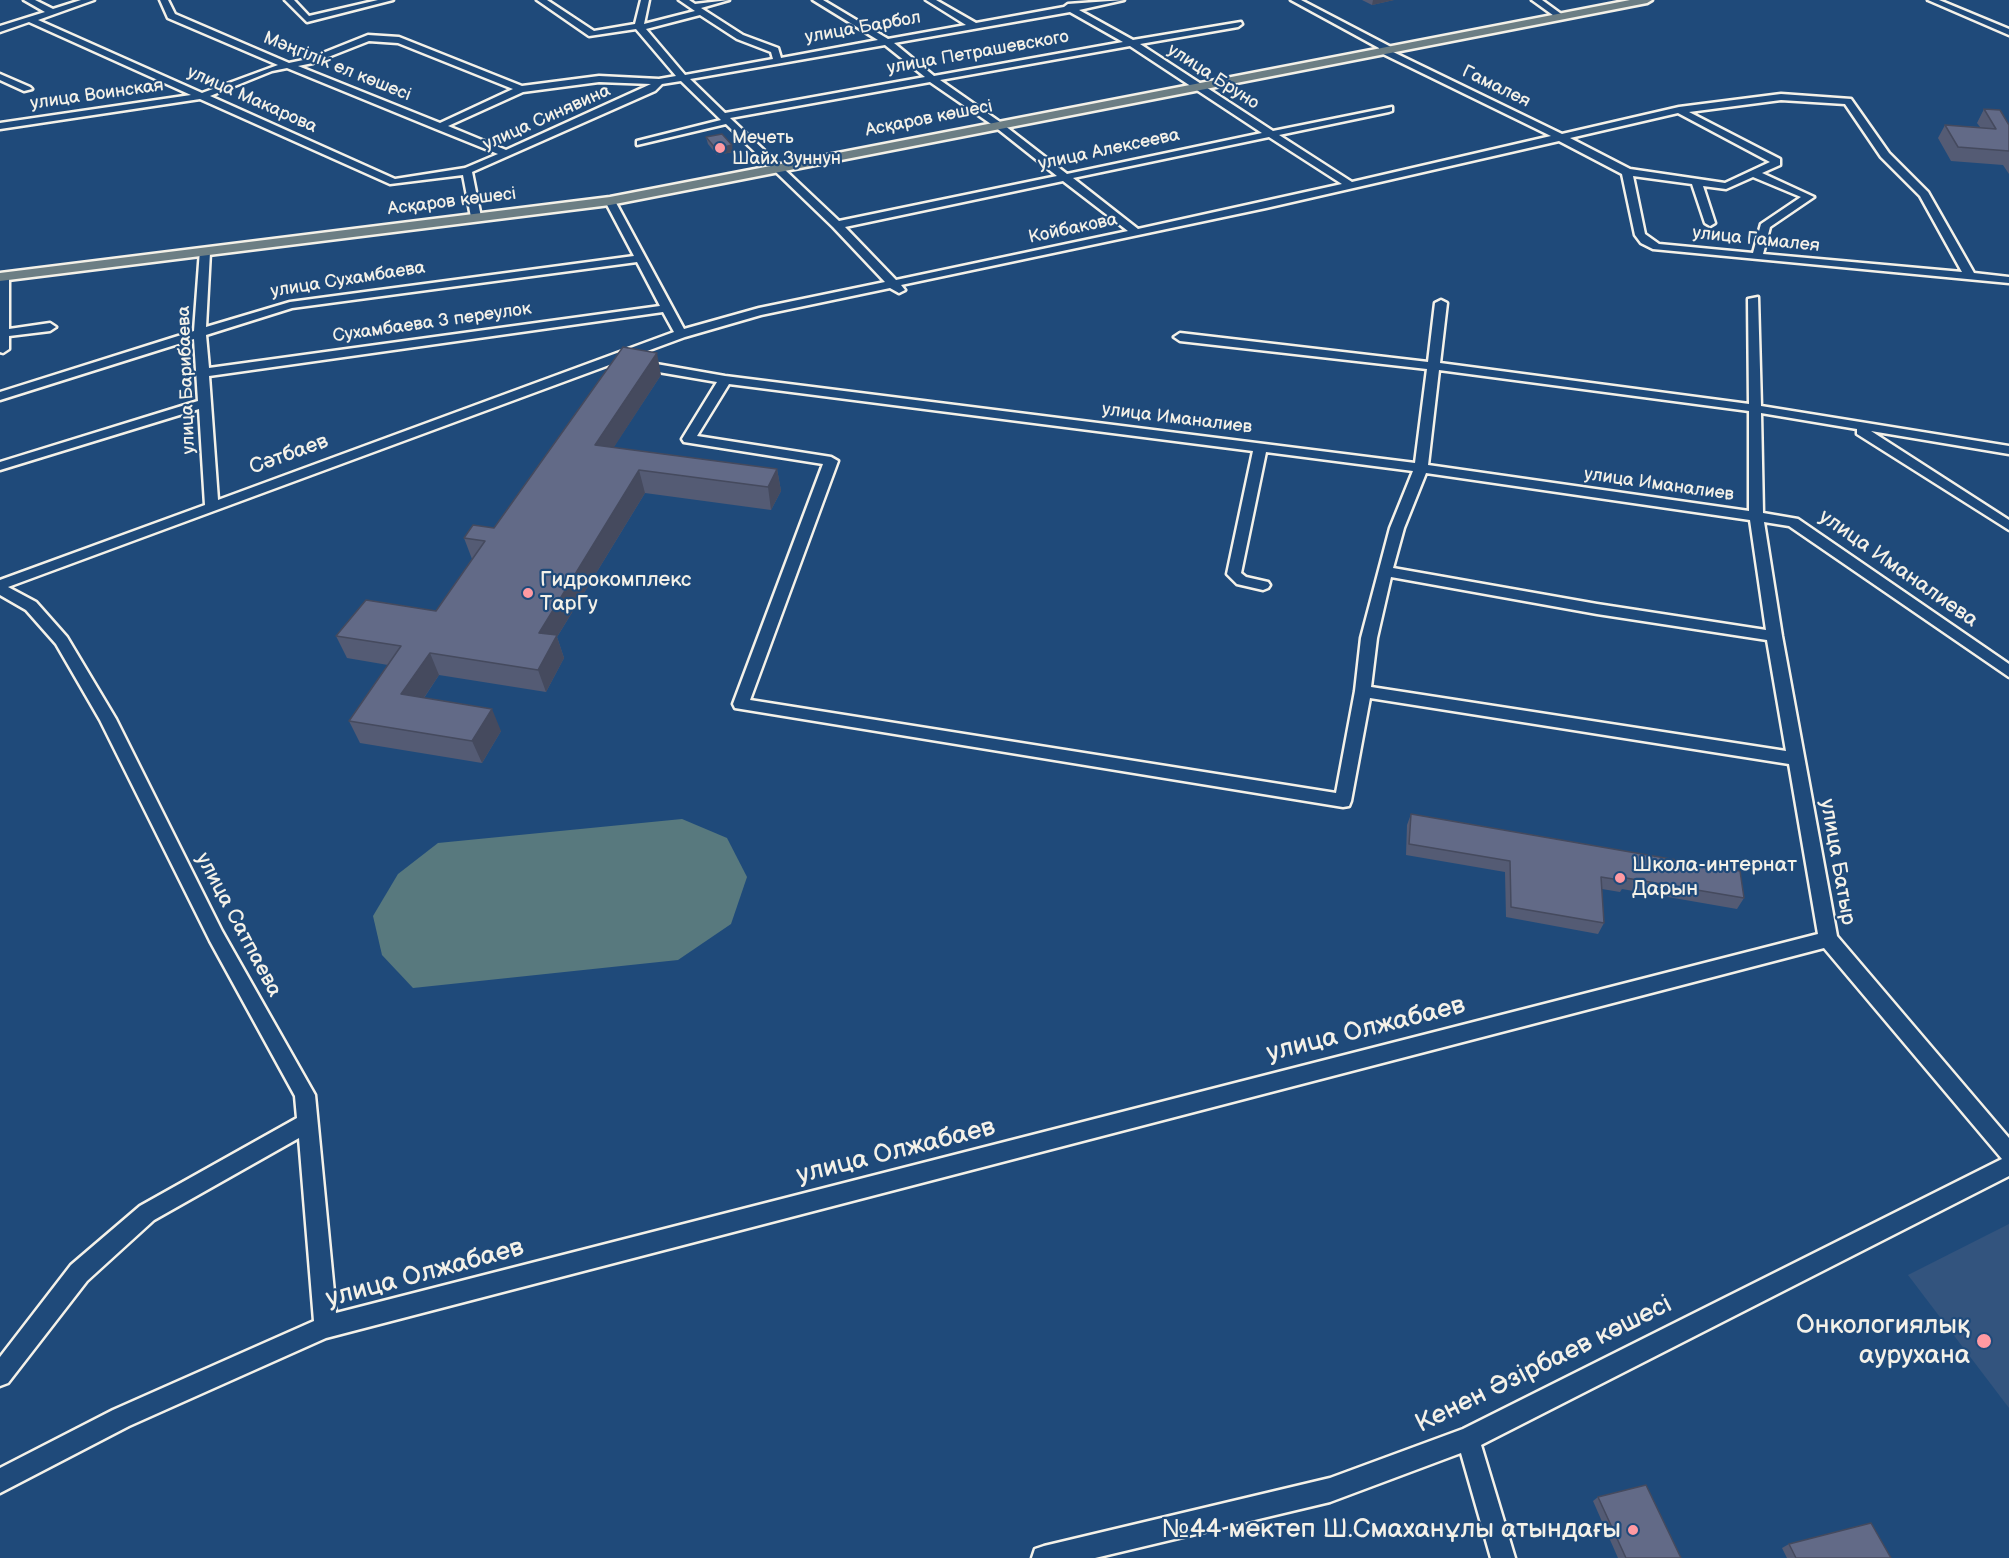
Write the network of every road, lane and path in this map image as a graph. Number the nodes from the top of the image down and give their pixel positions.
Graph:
1 (28, 0) edge
2 (90, 0) edge
3 (164, 0) edge
4 (289, 0) edge
5 (389, 0) edge
6 (541, 0) edge
7 (645, 0) edge
8 (683, 0) edge
9 (725, 0) edge
10 (817, 0) edge
11 (930, 0) edge
12 (1055, 0) edge
13 (1120, 0) edge
14 (1295, 0) edge
15 (1536, 0) edge
16 (1647, 0) edge
17 (1932, 0) edge
18 (1071, 8) junction
19 (698, 10) junction
20 (52, 12) junction
21 (1560, 16) junction
22 (29, 19) junction
23 (1238, 24) dead end
24 (975, 26) junction
25 (639, 27) junction
26 (0, 29) edge
27 (2009, 32) edge
28 (886, 41) junction
29 (1130, 42) junction
30 (1413, 44) junction
31 (1385, 50) junction
32 (777, 59) junction
33 (291, 65) junction
34 (1414, 65) junction
35 (0, 77) edge
36 (682, 77) junction
37 (931, 78) junction
38 (659, 82) junction
39 (1195, 86) junction
40 (27, 89) dead end
41 (521, 89) junction
42 (202, 96) junction
43 (1389, 109) dead end
44 (1679, 110) junction
45 (726, 119) junction
46 (997, 124) junction
47 (0, 126) edge
48 (439, 127) junction
49 (1270, 134) junction
50 (1563, 138) junction
51 (641, 143) dead end
52 (508, 154) junction
53 (776, 168) junction
54 (467, 171) junction
55 (1627, 172) junction
56 (1754, 174) junction
57 (1064, 176) junction
58 (1697, 184) junction
59 (1351, 186) junction
60 (610, 201) junction
61 (476, 217) junction
62 (1710, 223) dead end
63 (837, 225) junction
64 (1137, 233) junction
65 (204, 252) junction
66 (1757, 257) junction
67 (641, 258) junction
68 (1971, 276) junction
69 (2, 277) edge
70 (2009, 280) edge
71 (892, 284) junction
72 (902, 292) dead end
73 (1754, 299) dead end
74 (1441, 303) dead end
75 (668, 308) junction
76 (50, 327) dead end
77 (200, 333) junction
78 (681, 333) junction
79 (1, 334) edge
80 (1180, 337) dead end
81 (3, 349) dead end
82 (593, 364) junction
83 (1433, 366) junction
84 (202, 373) junction
85 (725, 380) junction
86 (0, 396) edge
87 (203, 404) junction
88 (1753, 408) junction
89 (1856, 427) junction
90 (1260, 448) junction
91 (2009, 450) edge
92 (0, 466) edge
93 (1421, 468) junction
94 (212, 507) junction
95 (1756, 517) junction
96 (2009, 526) edge
97 (1385, 572) junction
98 (1263, 585) dead end
99 (0, 587) edge
100 (1774, 636) junction
101 (2009, 672) edge
102 (1363, 691) junction
103 (1796, 759) junction
104 (1828, 939) junction
105 (309, 1122) junction
106 (2009, 1153) edge
107 (2009, 1166) edge
108 (325, 1327) junction
109 (0, 1375) edge
110 (1468, 1439) junction
111 (0, 1481) edge
112 (1044, 1558) edge
113 (1503, 1558) edge

1 - 20 street
2 - 20 street
3 - 33 street, Мәңгілік ел көшесі
4 - 5 street
6 - 25 street
7 - 25 street
8 - 19 street
9 - 19 street
10 - 28 street
11 - 24 street
12 - 18 street, улица Бруно
13 - 18 street, улица Барбол
14 - 31 street
15 - 21 street
16 - 21 main road, Асқаров көшесі
17 - 27 street
18 - 24 street, улица Барбол
18 - 29 street, улица Бруно
19 - 25 street
19 - 32 street
20 - 22 street
21 - 30 main road, Асқаров көшесі
22 - 26 street
22 - 42 street, улица Макарова
23 - 29 street, улица Петрашевского
24 - 28 street, улица Барбол
25 - 36 street
28 - 32 street, улица Барбол
28 - 37 street
29 - 37 street, улица Петрашевского
29 - 39 street, улица Бруно
30 - 31 main road, Асқаров көшесі
30 - 34 street
31 - 34 street, Гамалея
31 - 39 main road, Асқаров көшесі
32 - 36 street, улица Барбол
33 - 41 street, улица Воинская
33 - 42 street, улица Воинская
33 - 48 street, Мәңгілік ел көшесі
34 - 50 street, Гамалея
35 - 40 street
36 - 38 street, улица Синявина
36 - 45 street
37 - 45 street, улица Петрашевского
37 - 46 street
38 - 41 street
38 - 52 street, улица Синявина
39 - 46 main road, Асқаров көшесі
39 - 49 street, улица Бруно
41 - 48 street
42 - 47 street, улица Воинская
42 - 54 street, улица Макарова
43 - 49 street, улица Алексеева
44 - 50 street, Койбакова
44 - 56 street
44 - 68 street, Койбакова
45 - 51 street, улица Петрашевского
45 - 53 street
46 - 53 main road, Асқаров көшесі
46 - 57 street
48 - 52 street, Мәңгілік ел көшесі
49 - 57 street, улица Алексеева
49 - 59 street, улица Бруно
50 - 55 street
50 - 59 street, Койбакова
52 - 54 street, улица Синявина
53 - 60 main road, Асқаров көшесі
53 - 63 street
54 - 61 street, улица Синявина
55 - 58 street
55 - 66 street, улица Гамалея
56 - 58 street
56 - 66 street
57 - 63 street, улица Алексеева
57 - 64 street
58 - 62 street
59 - 64 street, Койбакова
60 - 61 main road, Асқаров көшесі
60 - 67 street
61 - 65 main road, Асқаров көшесі
63 - 71 street
64 - 71 street, Койбакова
65 - 69 main road, Асқаров көшесі
65 - 77 street, улица Барибаева
66 - 68 street, улица Гамалея
67 - 75 street
67 - 77 street, улица Сухамбаева
68 - 70 street, улица Гамалея
69 - 79 street
71 - 72 street
71 - 78 street, Койбакова
73 - 88 street, улица Батыр
74 - 83 street
75 - 78 street
75 - 84 street, Сухамбаева 3 переулок
76 - 79 street
77 - 84 street, улица Барибаева
77 - 86 street, улица Сухамбаева
78 - 82 street, Койбакова
79 - 81 street
80 - 83 street
82 - 85 street, улица Иманалиев
82 - 94 street, Сәтбаев
83 - 88 street
83 - 93 street
84 - 87 street, улица Барибаева
85 - 90 street, улица Иманалиев
85 - 102 street
87 - 92 street
87 - 94 street, улица Барибаева
88 - 89 street
88 - 95 street, улица Батыр
89 - 91 street
89 - 96 street
90 - 93 street, улица Иманалиев
90 - 98 street
93 - 95 street, улица Иманалиев
93 - 97 street
94 - 99 street, Сәтбаев
95 - 100 street, улица Батыр
95 - 101 street, улица Иманалиева
97 - 100 street
97 - 102 street
99 - 105 street, улица Сатпаева
100 - 103 street, улица Батыр
102 - 103 street
103 - 104 street, улица Батыр
104 - 106 street, улица Батыр
104 - 108 street, улица Олжабаев
105 - 108 street, улица Сатпаева
105 - 109 street
107 - 110 street, Кенен Әзірбаев көшесі
108 - 111 street, улица Олжабаев
110 - 112 street, Кенен Әзірбаев көшесі
110 - 113 street

